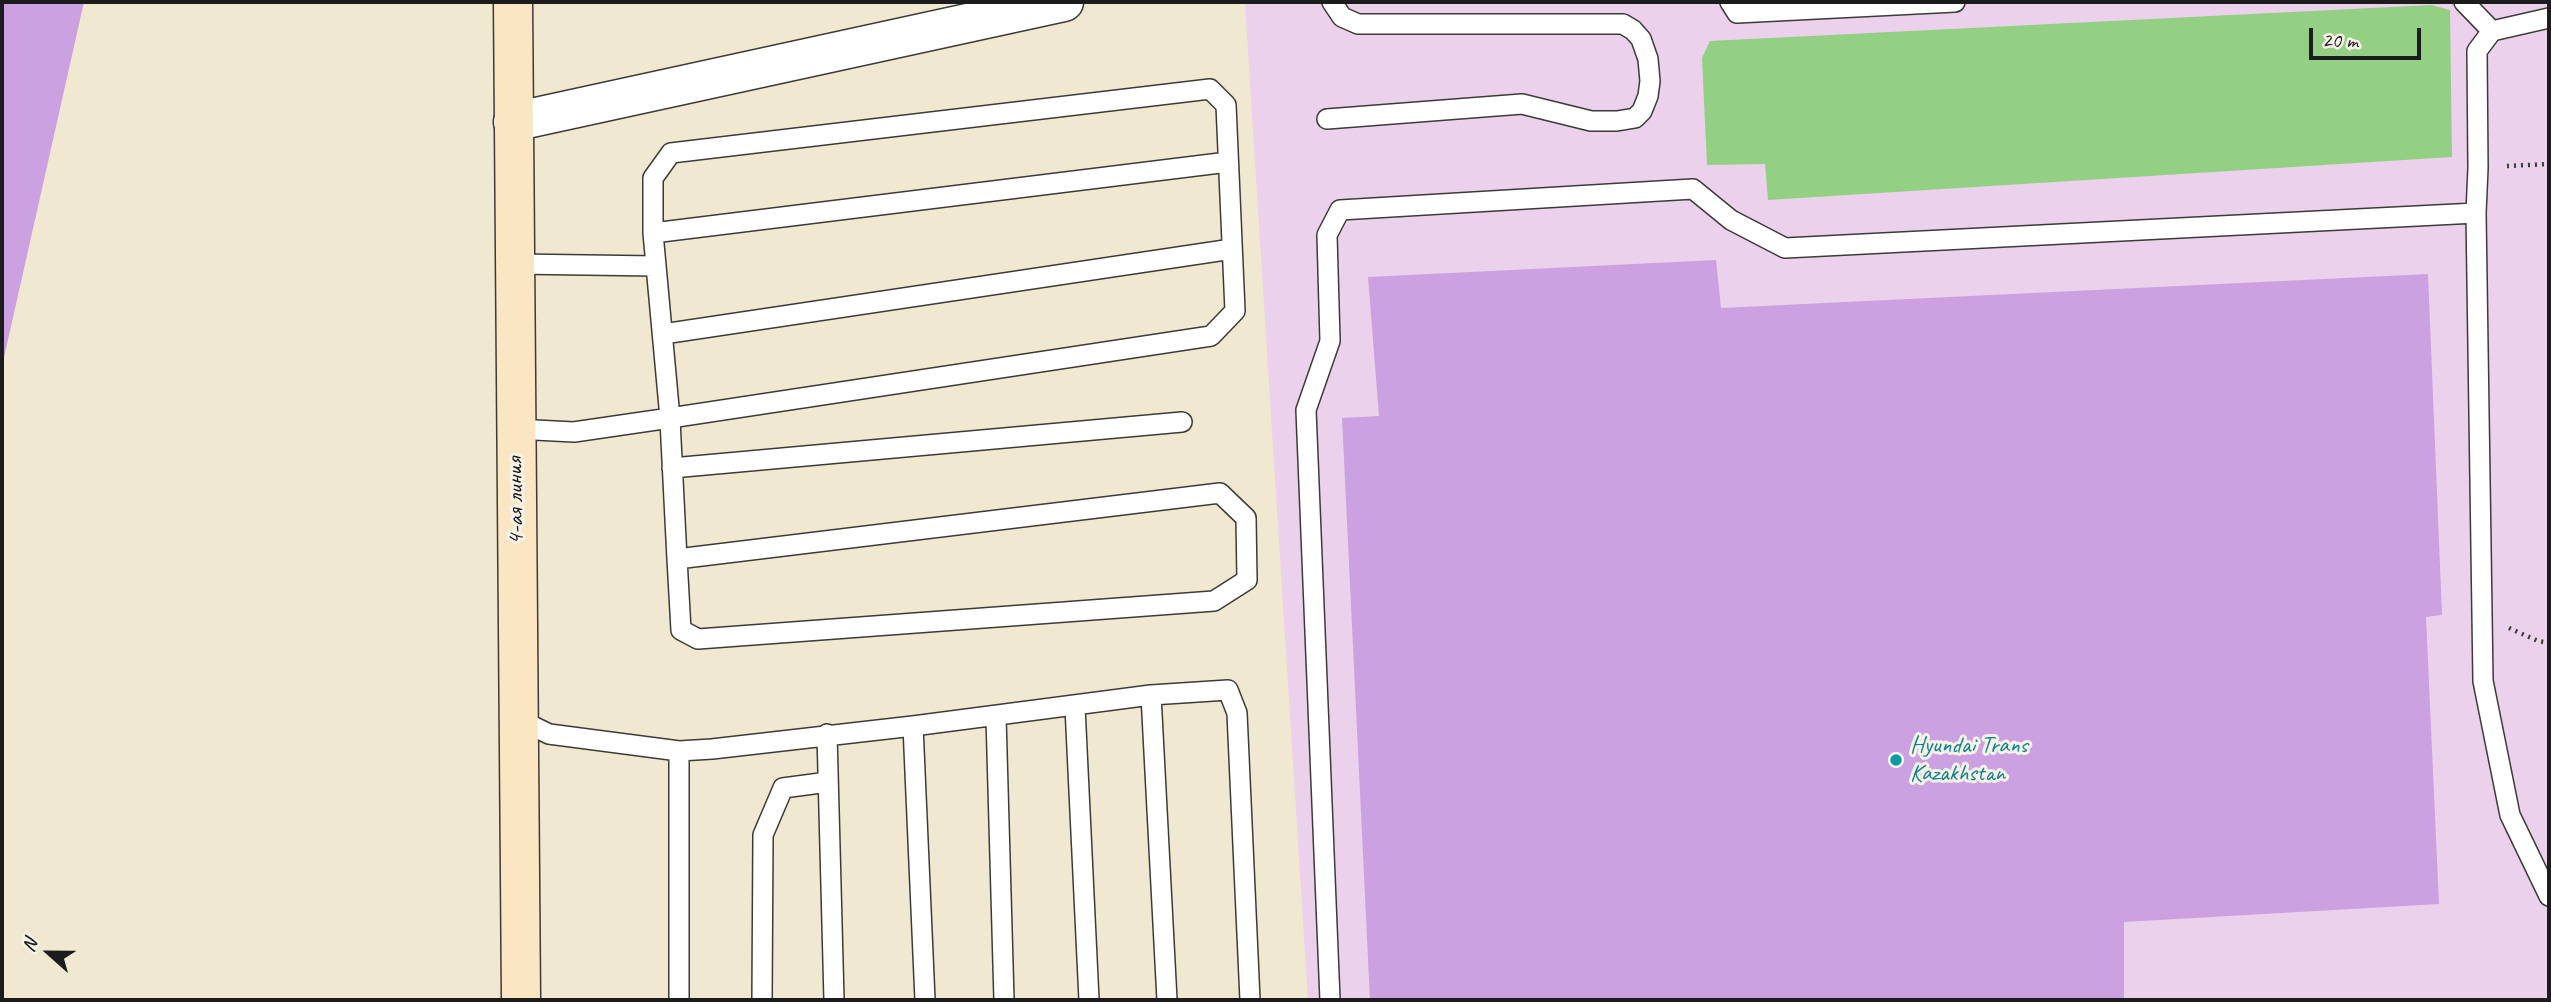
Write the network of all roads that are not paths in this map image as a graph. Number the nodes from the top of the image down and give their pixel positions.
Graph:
1 (513, 2) edge
2 (1064, 2) edge
3 (1332, 2) edge
4 (1730, 2) edge
5 (1955, 2) edge
6 (2464, 2) edge
7 (2549, 18) edge
8 (2492, 31) junction
9 (1327, 119) dead end
10 (513, 122) junction
11 (1228, 162) junction
12 (2476, 214) junction
13 (653, 233) junction
14 (1232, 249) junction
15 (515, 264) junction
16 (656, 266) junction
17 (663, 334) junction
18 (670, 418) junction
19 (1182, 422) dead end
20 (515, 429) junction
21 (672, 468) junction
22 (677, 559) junction
23 (1151, 695) junction
24 (1075, 707) junction
25 (996, 716) junction
26 (518, 719) junction
27 (914, 726) junction
28 (827, 734) junction
29 (679, 751) junction
30 (828, 782) junction
31 (2549, 896) edge
32 (521, 1000) edge
33 (679, 1000) edge
34 (762, 1000) edge
35 (834, 1000) edge
36 (925, 1000) edge
37 (1004, 1000) edge
38 (1089, 1000) edge
39 (1167, 1000) edge
40 (1250, 1000) edge
41 (1330, 1000) edge

1 - 10 street, 4-ая линия
2 - 10 street
3 - 9 lane
4 - 5 lane
6 - 8 lane
7 - 8 lane
8 - 12 lane
10 - 15 street, 4-ая линия
11 - 13 lane
11 - 13 lane
11 - 14 lane
12 - 31 lane
12 - 41 lane
13 - 16 lane
14 - 17 lane
14 - 18 lane
15 - 16 lane
15 - 20 street, 4-ая линия
16 - 17 lane
17 - 18 lane
18 - 20 lane
18 - 21 lane
19 - 21 lane
20 - 26 street, 4-ая линия
21 - 22 lane
22 - 22 lane
23 - 24 lane
23 - 39 lane
23 - 40 lane
24 - 25 lane
24 - 38 lane
25 - 27 lane
25 - 37 lane
26 - 29 lane
26 - 32 street, 4-ая линия
27 - 28 lane
27 - 36 lane
28 - 29 lane
28 - 30 lane
29 - 33 lane
30 - 34 lane
30 - 35 lane

